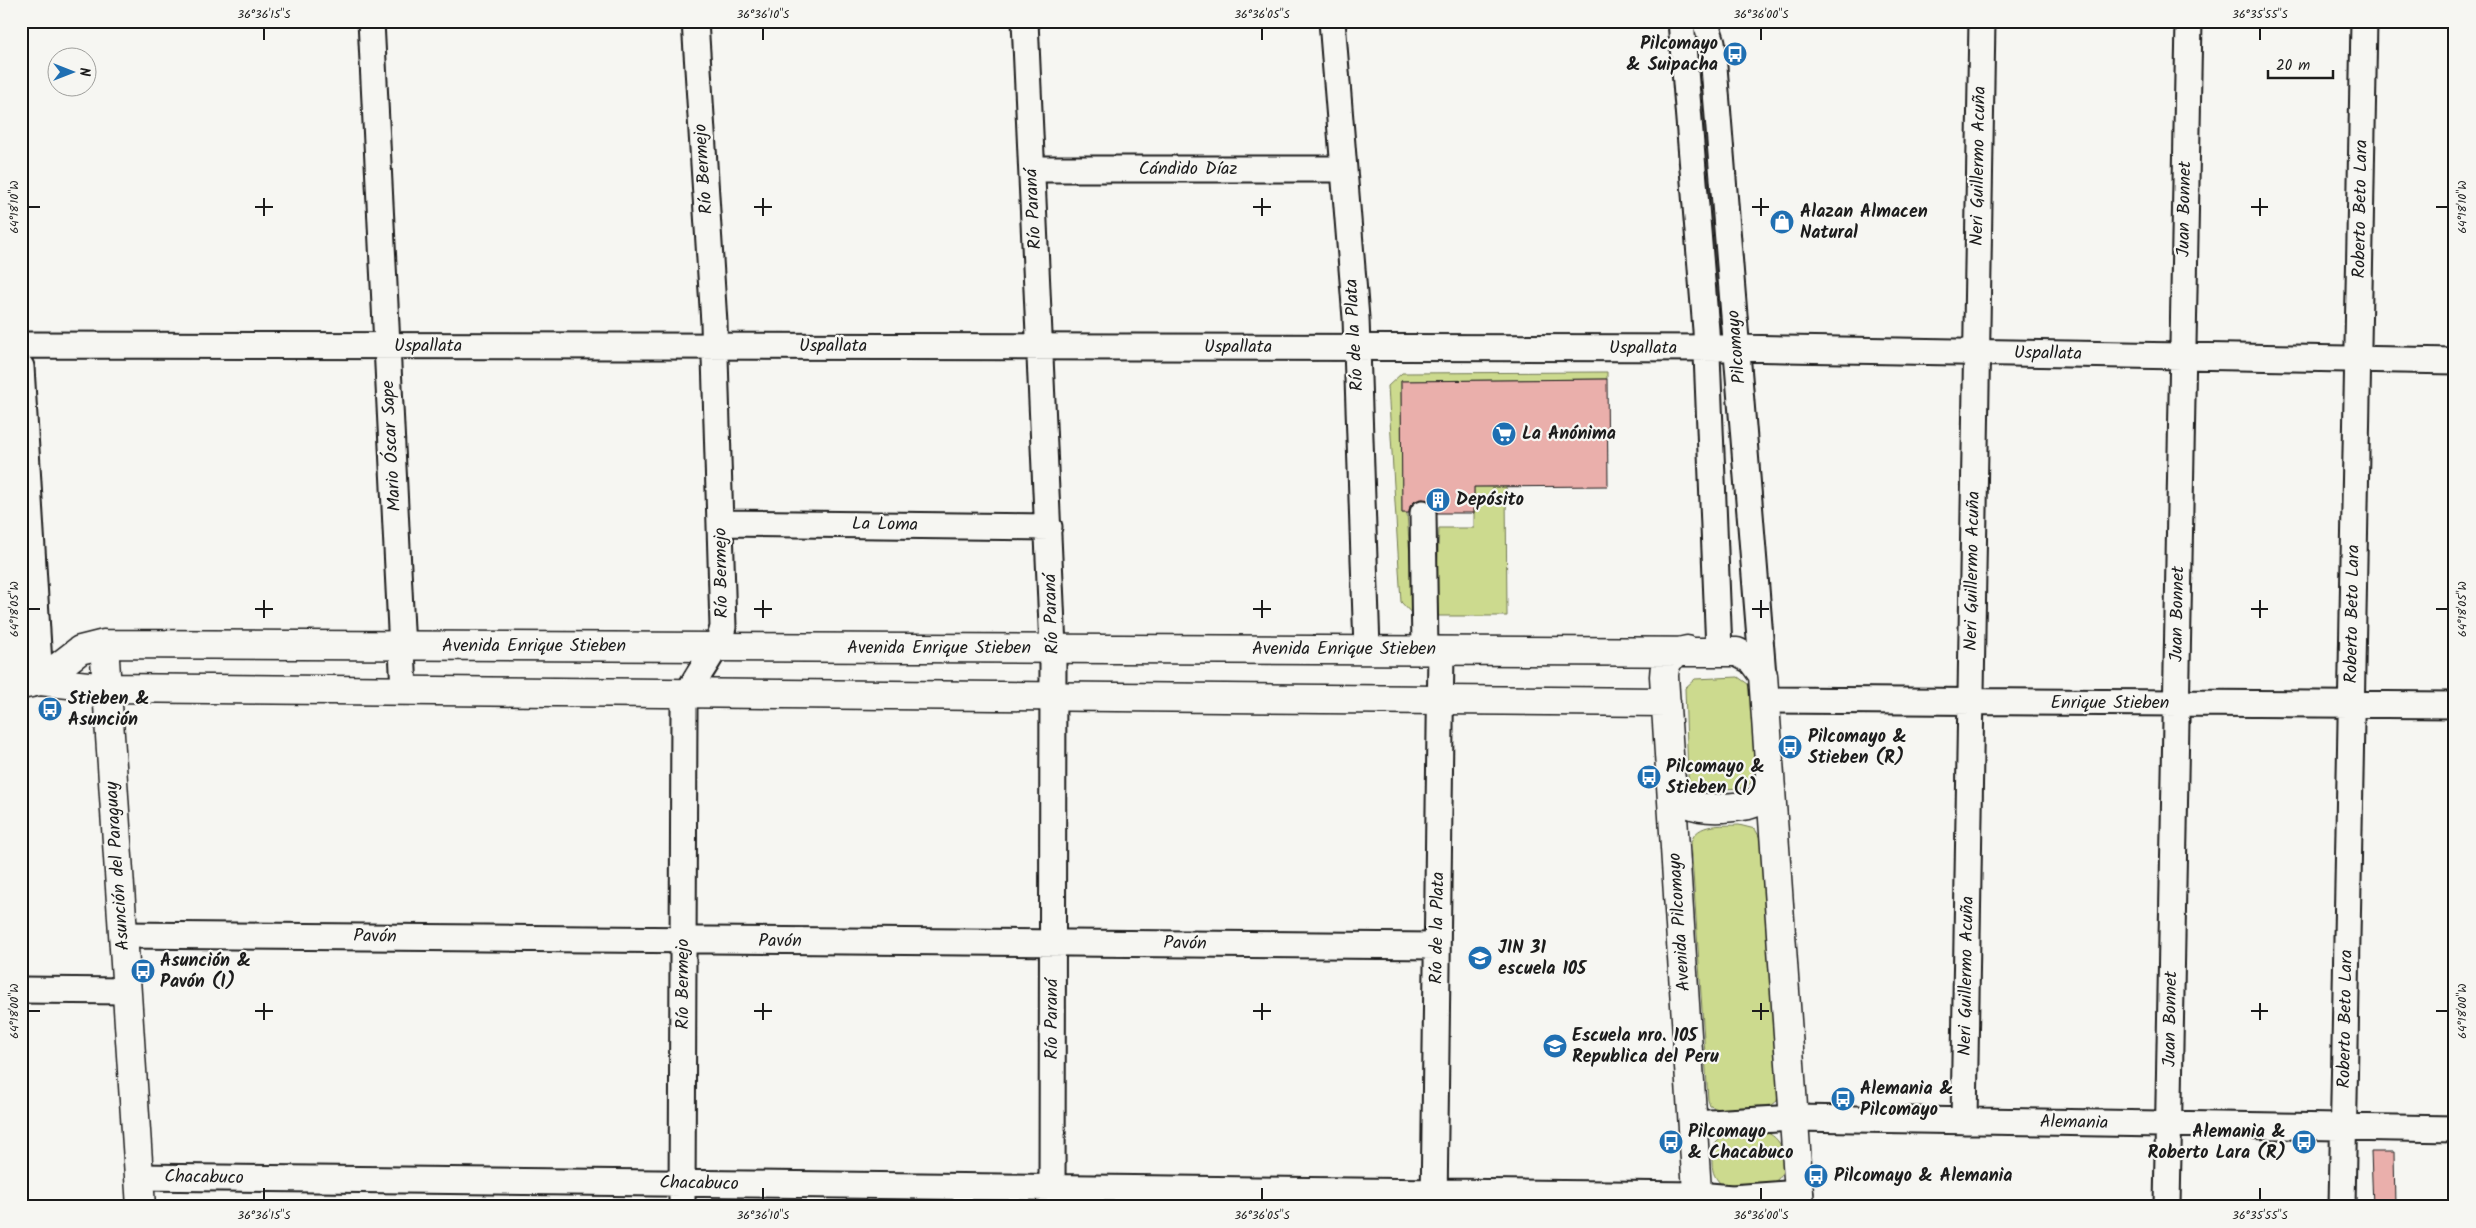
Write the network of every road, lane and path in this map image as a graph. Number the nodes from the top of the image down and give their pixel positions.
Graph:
1 (371, 21) edge
2 (695, 21) edge
3 (1025, 21) edge
4 (1332, 21) edge
5 (1681, 21) edge
6 (1704, 21) edge
7 (1982, 21) edge
8 (2189, 21) edge
9 (2364, 21) edge
10 (1032, 169) junction
11 (1343, 169) junction
12 (21, 345) edge
13 (387, 346) junction
14 (715, 346) junction
15 (1041, 347) junction
16 (1357, 347) junction
17 (1706, 348) junction
18 (1737, 348) junction
19 (1976, 352) junction
20 (2183, 356) junction
21 (2358, 360) junction
22 (2455, 361) edge
23 (21, 367) edge
24 (1423, 514) dead end
25 (721, 523) junction
26 (1049, 527) junction
27 (104, 644) junction
28 (402, 645) junction
29 (716, 647) junction
30 (1053, 648) junction
31 (1367, 649) junction
32 (1433, 649) junction
33 (1688, 650) junction
34 (1719, 650) junction
35 (31, 683) edge
36 (107, 688) junction
37 (1764, 688) junction
38 (404, 690) junction
39 (688, 693) junction
40 (1053, 696) junction
41 (1441, 700) junction
42 (1666, 702) junction
43 (1971, 702) junction
44 (2177, 703) junction
45 (2352, 705) junction
46 (2455, 705) edge
47 (1770, 771) junction
48 (1671, 777) junction
49 (123, 935) junction
50 (683, 940) junction
51 (1052, 943) junction
52 (1438, 946) junction
53 (21, 990) edge
54 (126, 991) junction
55 (1794, 1118) junction
56 (1964, 1121) junction
57 (1693, 1124) junction
58 (2169, 1124) junction
59 (2344, 1127) junction
60 (2455, 1129) edge
61 (139, 1178) junction
62 (682, 1195) edge
63 (1052, 1197) edge
64 (1434, 1199) edge
65 (1800, 1200) edge
66 (1698, 1201) edge
67 (141, 1207) edge
68 (2167, 1207) edge
69 (2342, 1207) edge

1 - 13 street, Mario Óscar Sape
2 - 14 street, Río Bermejo
3 - 10 street, Río Paraná
4 - 11 street, Río de la Plata
5 - 17 street, Pilcomayo
6 - 18 street, Pilcomayo
7 - 19 street, Neri Guillermo Acuña
8 - 20 street, Juan Bonnet
9 - 21 street, Roberto Beto Lara
10 - 11 street, Cándido Díaz
10 - 15 street, Río Paraná
11 - 16 street, Río de la Plata
12 - 13 street, Uspallata
13 - 14 street, Uspallata
13 - 28 street, Mario Óscar Sape
14 - 15 street, Uspallata
14 - 25 street, Río Bermejo
15 - 16 street, Uspallata
15 - 26 street, Río Paraná
16 - 17 street, Uspallata
16 - 31 street, Río de la Plata
17 - 18 street, Uspallata
17 - 34 street, Pilcomayo
18 - 19 street, Uspallata
18 - 37 street, Pilcomayo
19 - 20 street, Uspallata
19 - 43 street, Neri Guillermo Acuña
20 - 21 street, Uspallata
20 - 44 street, Juan Bonnet
21 - 22 street, Uspallata
21 - 45 street, Roberto Beto Lara
23 - 35 street
24 - 32 street, Río de la Plata
25 - 26 street, La Loma
25 - 29 street, Río Bermejo
26 - 30 street, Río Paraná
27 - 28 main road, Avenida Enrique Stieben
27 - 35 main road
27 - 36 main road, Asunción del Paraguay
28 - 29 main road, Avenida Enrique Stieben
28 - 38 street, Mario Óscar Sape
29 - 30 main road, Avenida Enrique Stieben
29 - 39 street, Río Bermejo
30 - 31 main road, Avenida Enrique Stieben
30 - 40 street, Río Paraná
31 - 32 main road, Avenida Enrique Stieben
32 - 33 main road, Avenida Enrique Stieben
32 - 41 street, Río de la Plata
33 - 34 main road, Avenida Enrique Stieben
33 - 42 main road, Avenida Pilcomayo
34 - 37 main road, Avenida Enrique Stieben
35 - 36 main road
36 - 38 main road
36 - 49 main road, Asunción del Paraguay
37 - 43 street, Enrique Stieben
37 - 47 main road
38 - 39 main road
39 - 40 main road
39 - 50 street, Río Bermejo
40 - 41 main road
40 - 51 street, Río Paraná
41 - 42 main road
41 - 52 street, Río de la Plata
42 - 48 main road, Avenida Pilcomayo
43 - 44 street, Enrique Stieben
43 - 56 street, Neri Guillermo Acuña
44 - 45 street, Enrique Stieben
44 - 58 street, Juan Bonnet
45 - 46 street, Enrique Stieben
45 - 59 street, Roberto Beto Lara
47 - 48 main road
47 - 55 main road
48 - 57 main road, Avenida Pilcomayo
49 - 50 street, Pavón
49 - 54 main road, Asunción del Paraguay
50 - 51 street, Pavón
50 - 62 street, Río Bermejo
51 - 52 street, Pavón
51 - 63 street, Río Paraná
52 - 64 street, Río de la Plata
53 - 54 street
54 - 61 main road, Asunción del Paraguay
55 - 56 street, Alemania
55 - 57 street, Alemania
55 - 65 main road
56 - 58 street, Alemania
57 - 66 main road, Avenida Pilcomayo
58 - 59 street, Alemania
58 - 68 street, Juan Bonnet
59 - 60 street, Alemania
59 - 69 street, Roberto Beto Lara
61 - 62 street, Chacabuco
61 - 67 main road, Asunción del Paraguay
62 - 63 street, Chacabuco
63 - 64 street, Chacabuco
64 - 66 street, Chacabuco
65 - 66 street, Chacabuco

